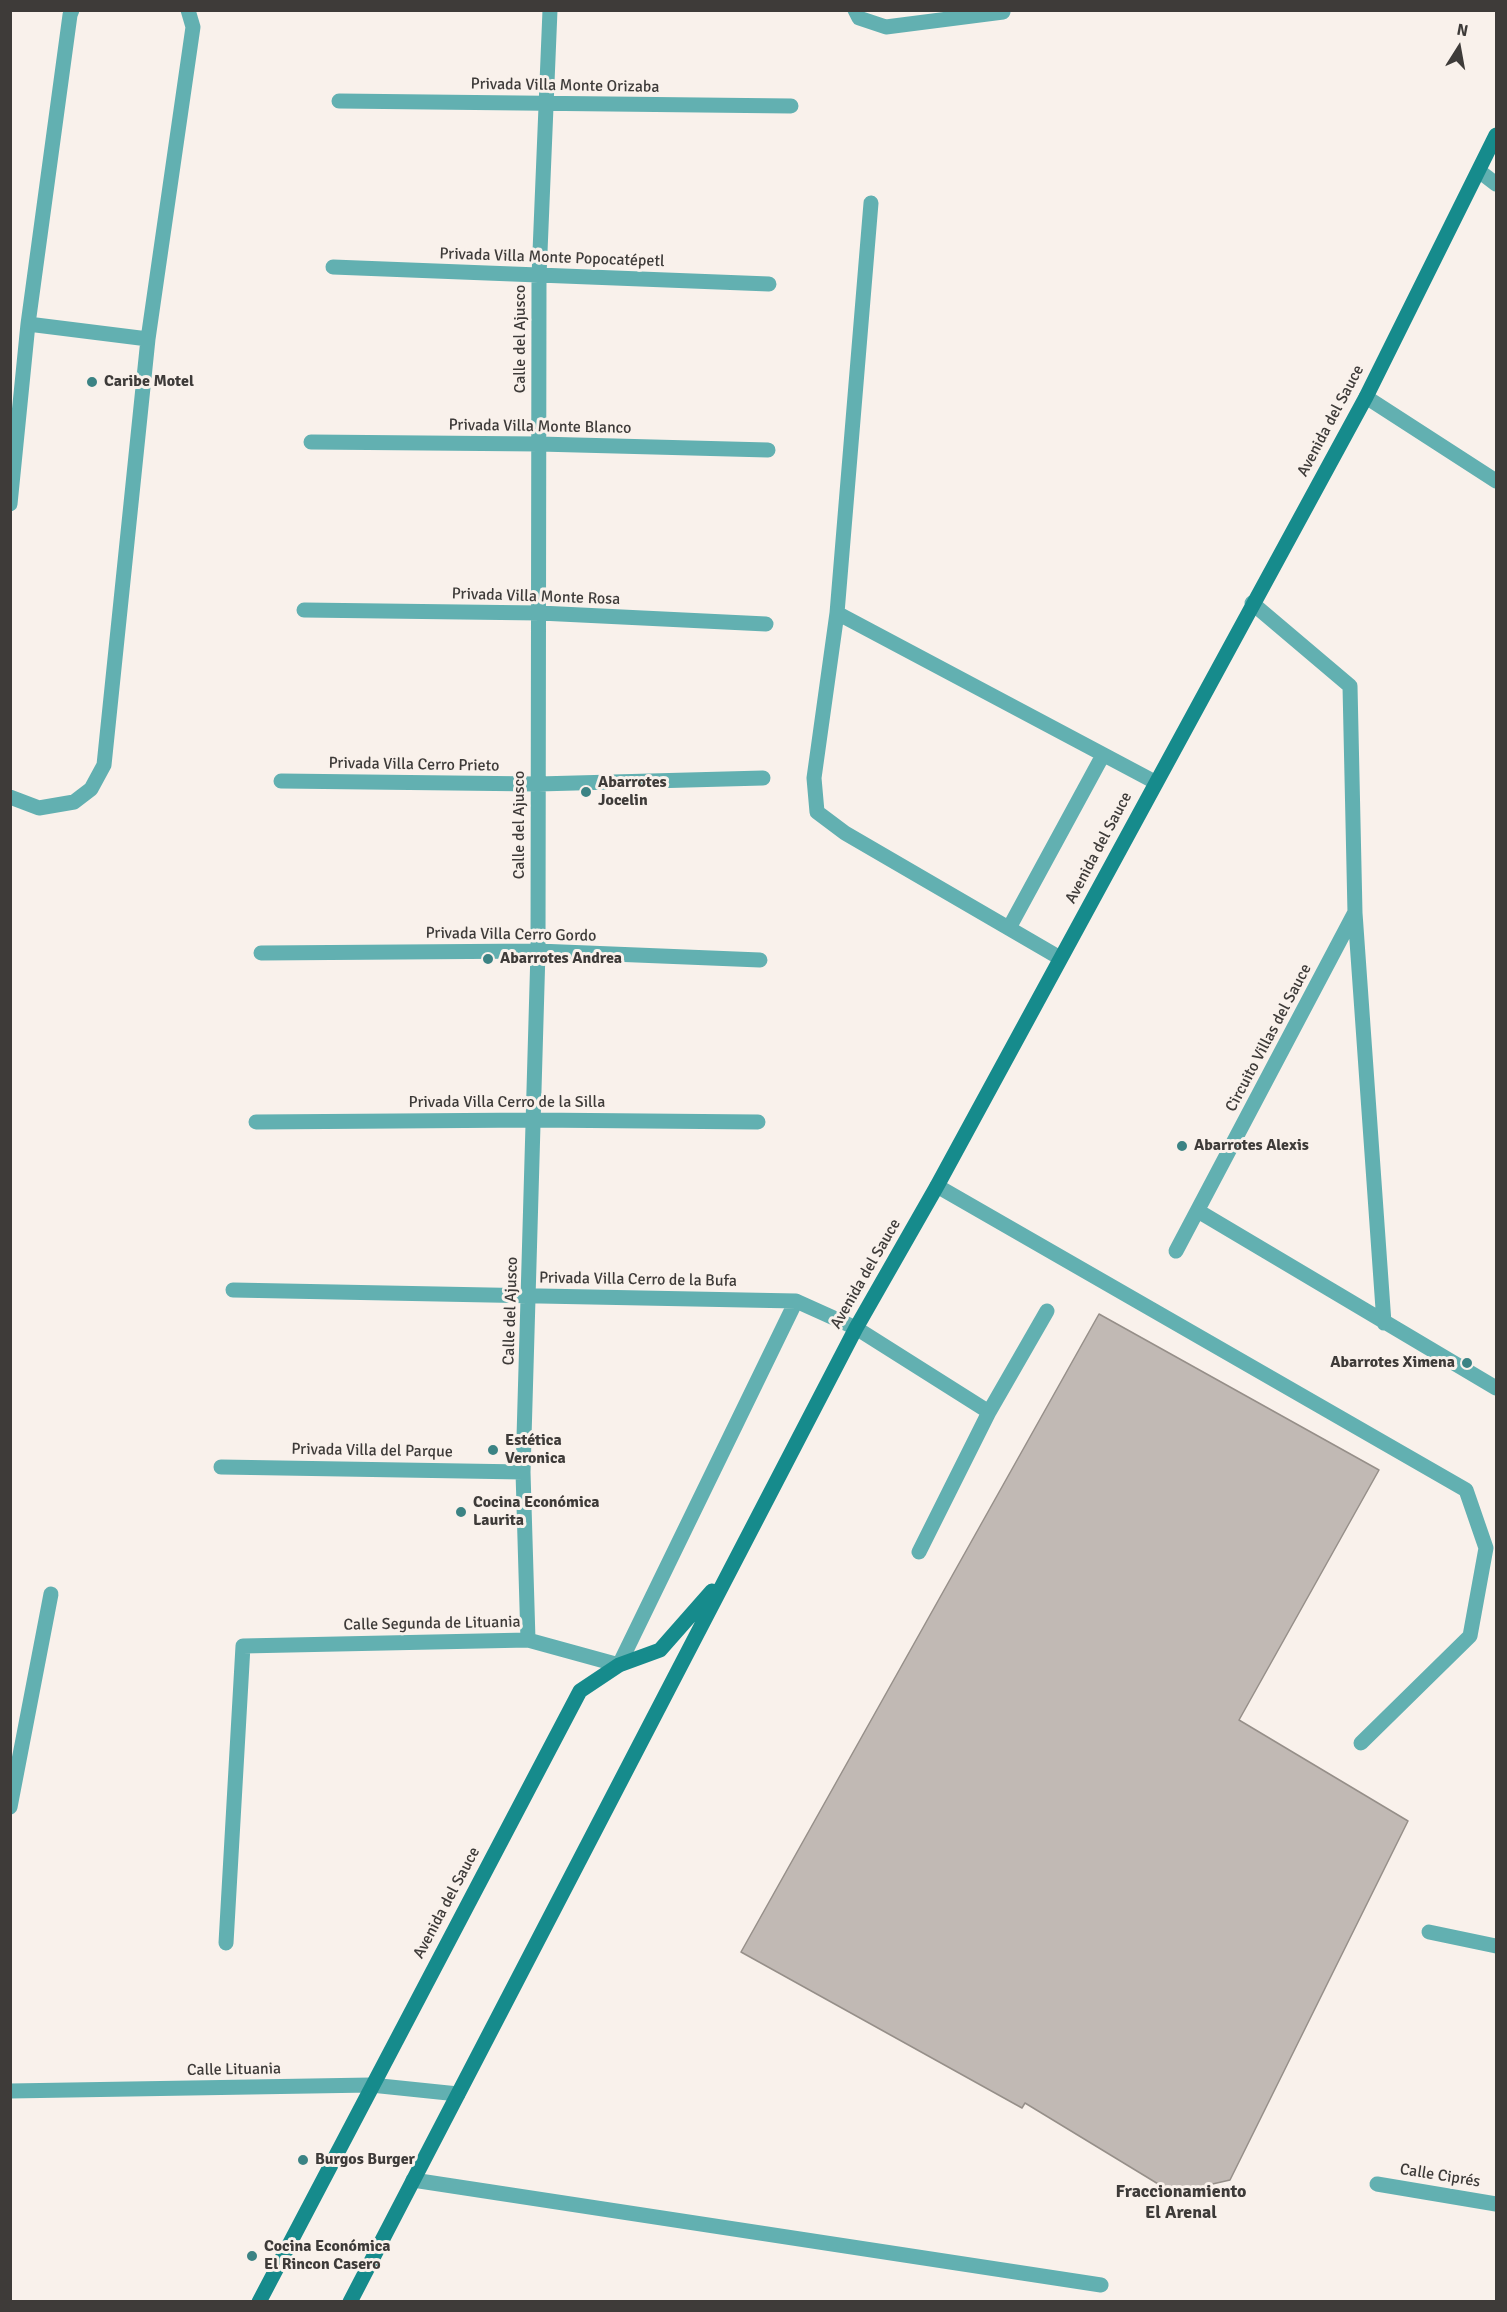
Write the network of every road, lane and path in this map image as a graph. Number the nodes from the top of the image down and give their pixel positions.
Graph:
1 (72, 10) edge
2 (188, 10) edge
3 (550, 10) edge
4 (855, 10) edge
5 (1003, 12) dead end
6 (339, 101) dead end
7 (546, 104) junction
8 (791, 106) dead end
9 (1497, 135) edge
10 (1479, 171) junction
11 (1497, 184) edge
12 (871, 203) dead end
13 (333, 267) dead end
14 (539, 276) junction
15 (769, 284) dead end
16 (28, 324) junction
17 (148, 339) junction
18 (1366, 397) junction
19 (311, 442) dead end
20 (539, 444) junction
21 (768, 450) dead end
22 (1497, 481) edge
23 (10, 504) edge
24 (1252, 603) junction
25 (304, 610) dead end
26 (540, 613) junction
27 (837, 613) junction
28 (766, 624) dead end
29 (1103, 755) junction
30 (763, 778) dead end
31 (281, 781) dead end
32 (1155, 782) junction
33 (538, 784) junction
34 (10, 797) edge
35 (1355, 913) junction
36 (1009, 928) junction
37 (538, 951) junction
38 (261, 953) dead end
39 (1060, 958) junction
40 (760, 960) dead end
41 (534, 1120) junction
42 (256, 1122) dead end
43 (758, 1122) dead end
44 (937, 1186) junction
45 (1198, 1211) junction
46 (1176, 1251) dead end
47 (233, 1290) dead end
48 (530, 1296) junction
49 (796, 1300) junction
50 (1047, 1311) dead end
51 (1384, 1323) junction
52 (856, 1328) junction
53 (1497, 1388) edge
54 (989, 1412) junction
55 (221, 1467) dead end
56 (523, 1472) junction
57 (919, 1552) dead end
58 (726, 1576) junction
59 (51, 1594) dead end
60 (528, 1640) junction
61 (619, 1665) junction
62 (1361, 1743) dead end
63 (10, 1807) edge
64 (1429, 1932) dead end
65 (226, 1942) dead end
66 (1497, 1946) edge
67 (371, 2085) junction
68 (10, 2091) edge
69 (458, 2094) junction
70 (413, 2180) junction
71 (1377, 2184) dead end
72 (1497, 2204) edge
73 (1101, 2285) dead end
74 (259, 2301) edge
75 (350, 2301) edge

1 - 16 street
2 - 17 street
3 - 7 street, Calle del Ajusco
4 - 5 street
6 - 7 street, Privada Villa Monte Orizaba
7 - 8 street, Privada Villa Monte Orizaba
7 - 14 street, Calle del Ajusco
9 - 10 main road, Avenida del Sauce
10 - 11 street
10 - 18 main road, Avenida del Sauce
12 - 27 street
13 - 14 street, Privada Villa Monte Popocatépetl
14 - 15 street, Privada Villa Monte Popocatépetl
14 - 20 street, Calle del Ajusco
16 - 17 street
16 - 23 street
17 - 34 street
18 - 22 street
18 - 24 main road, Avenida del Sauce
19 - 20 street, Privada Villa Monte Blanco
20 - 21 street, Privada Villa Monte Blanco
20 - 26 street, Calle del Ajusco
24 - 32 main road, Avenida del Sauce
24 - 35 street, Circuito Villas del Sauce
25 - 26 street, Privada Villa Monte Rosa
26 - 28 street, Privada Villa Monte Rosa
26 - 33 street, Calle del Ajusco
27 - 29 street
27 - 36 street
29 - 32 street
29 - 36 street
30 - 33 street, Privada Villa Cerro Prieto
31 - 33 street, Privada Villa Cerro Prieto
32 - 39 main road, Avenida del Sauce
33 - 37 street, Calle del Ajusco
35 - 45 street, Circuito Villas del Sauce
35 - 51 street, Circuito Villas del Sauce
36 - 39 street
37 - 38 street, Privada Villa Cerro Gordo
37 - 40 street, Privada Villa Cerro Gordo
37 - 41 street, Calle del Ajusco
39 - 44 main road, Avenida del Sauce
41 - 42 street, Privada Villa Cerro de la Silla
41 - 43 street, Privada Villa Cerro de la Silla
41 - 48 street, Calle del Ajusco
44 - 52 main road, Avenida del Sauce
44 - 62 street
45 - 46 street, Circuito Villas del Sauce
45 - 51 street
47 - 48 street, Privada Villa Cerro de la Bufa
48 - 49 street, Privada Villa Cerro de la Bufa
48 - 56 street, Calle del Ajusco
49 - 52 street, Privada Villa Cerro de la Bufa
49 - 61 street
50 - 54 street
51 - 53 street
52 - 54 street, Privada Villa Cerro de la Bufa
52 - 58 main road, Avenida del Sauce
54 - 57 street
55 - 56 street, Privada Villa del Parque
56 - 60 street, Calle del Ajusco
58 - 61 main road, Avenida del Sauce
58 - 69 main road, Avenida del Sauce
59 - 63 street
60 - 61 street, Calle Segunda de Lituania
60 - 65 street, Calle Segunda de Lituania
61 - 67 main road, Avenida del Sauce
64 - 66 street
67 - 68 street, Calle Lituania
67 - 69 street, Calle Lituania
67 - 74 main road, Avenida del Sauce
69 - 70 main road, Avenida del Sauce
70 - 73 street
70 - 75 main road, Avenida del Sauce
71 - 72 street, Calle Ciprés

